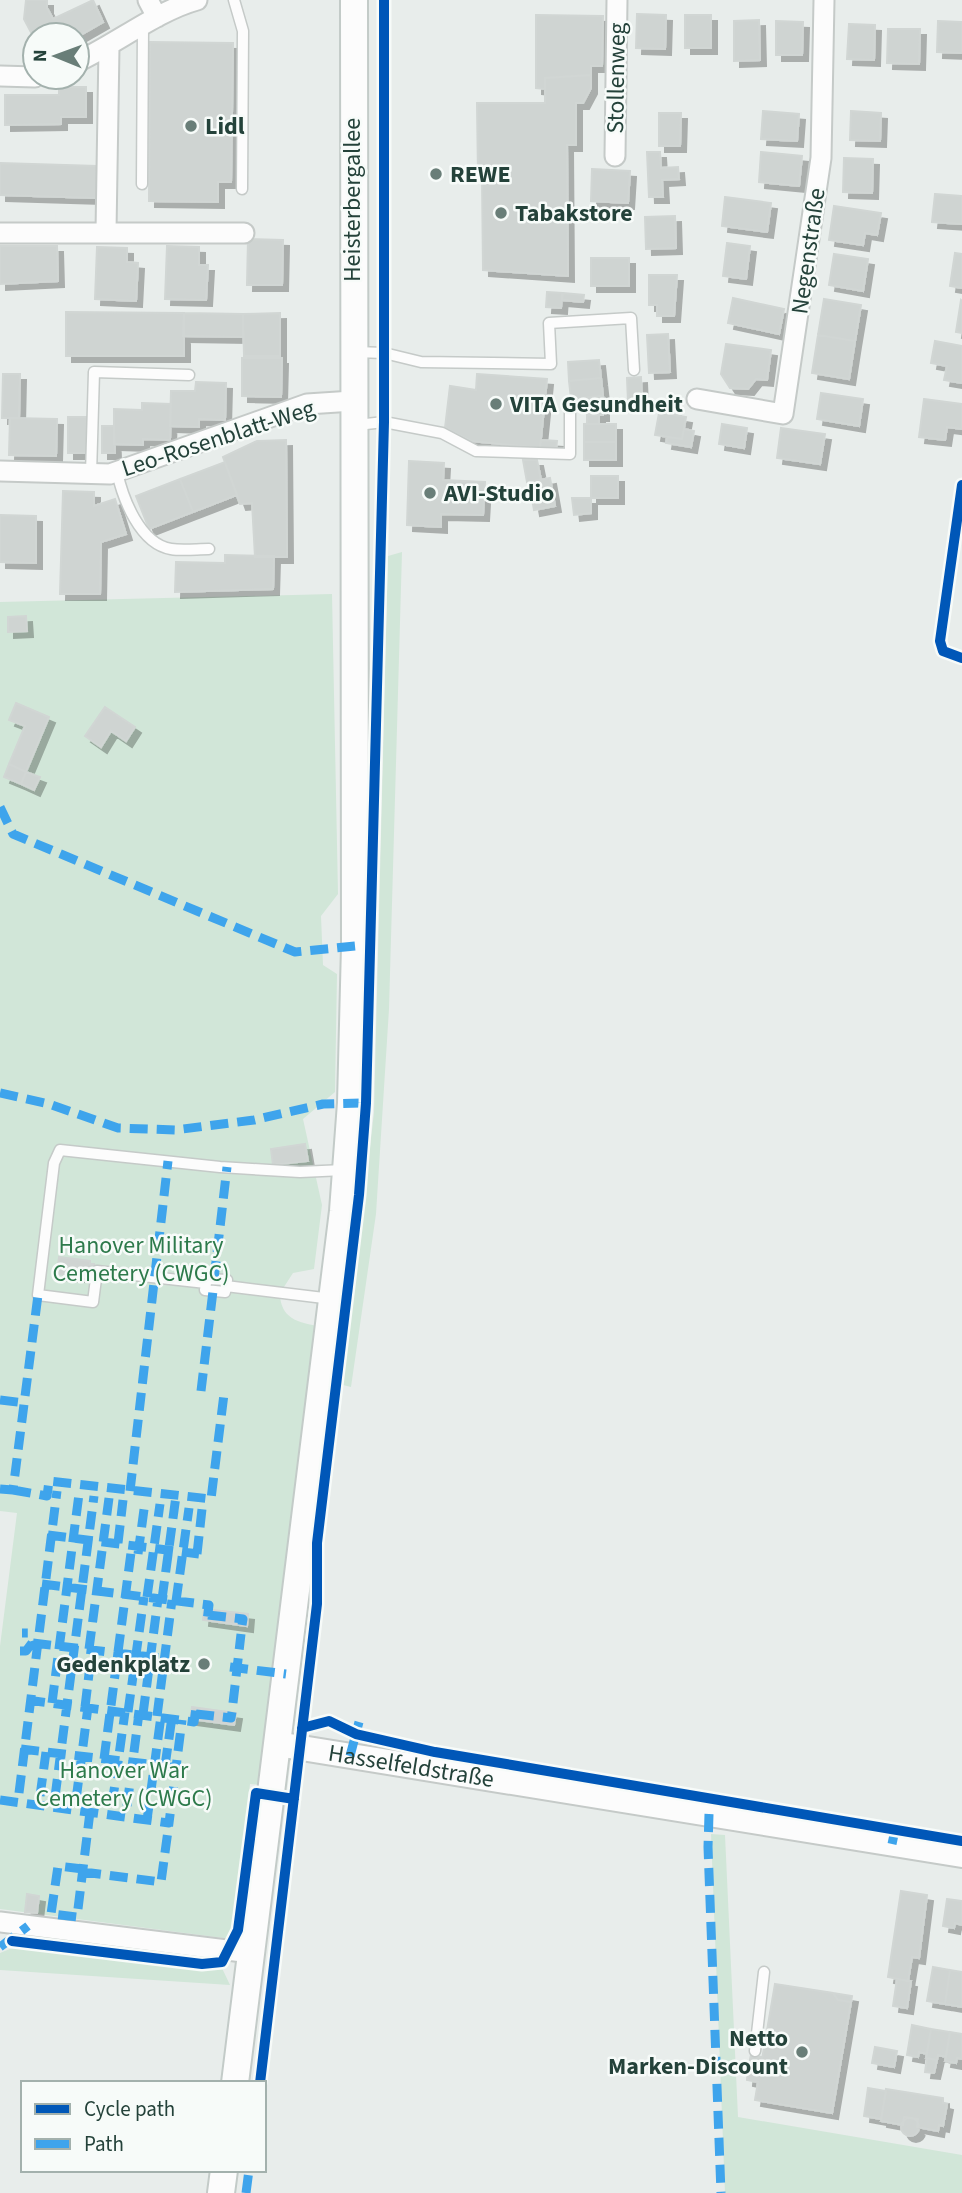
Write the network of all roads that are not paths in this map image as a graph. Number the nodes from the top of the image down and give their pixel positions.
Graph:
1 (197, 0) edge
2 (234, 0) edge
3 (354, 0) edge
4 (617, 0) edge
5 (824, 0) edge
6 (150, 15) edge
7 (109, 47) junction
8 (91, 55) edge
9 (0, 76) edge
10 (21, 77) edge
11 (615, 156) dead end
12 (142, 184) dead end
13 (242, 189) dead end
14 (106, 231) junction
15 (0, 233) edge
16 (244, 233) dead end
17 (352, 352) junction
18 (634, 370) dead end
19 (189, 375) dead end
20 (697, 399) dead end
21 (353, 413) junction
22 (570, 414) dead end
23 (0, 471) edge
24 (117, 472) junction
25 (91, 474) junction
26 (209, 550) dead end
27 (347, 1170) junction
28 (332, 1299) junction
29 (277, 1744) junction
30 (962, 1855) edge
31 (0, 1922) edge
32 (251, 1953) junction
33 (764, 1972) dead end
34 (755, 2051) dead end
35 (234, 2081) edge
36 (224, 2172) edge
37 (221, 2193) edge

1 - 6 street
2 - 13 lane
3 - 17 main road, Heisterbergallee
4 - 11 street, Stollenweg
5 - 20 street, Negenstraße
6 - 7 street
6 - 12 lane
7 - 8 street
7 - 14 street
9 - 10 street
14 - 15 street
14 - 16 street
17 - 18 lane
17 - 21 main road, Heisterbergallee
19 - 25 lane
21 - 22 lane
21 - 24 street, Leo-Rosenblatt-Weg
21 - 27 main road, Heisterbergallee
23 - 25 street, Leo-Rosenblatt-Weg
24 - 25 street, Leo-Rosenblatt-Weg
24 - 26 lane
27 - 28 main road, Heisterbergallee
27 - 28 lane
28 - 29 main road, Heisterbergallee
29 - 30 street, Hasselfeldstraße
29 - 32 main road, Heisterbergallee
31 - 32 street
32 - 35 main road, Heisterbergallee
33 - 34 lane
36 - 37 main road

